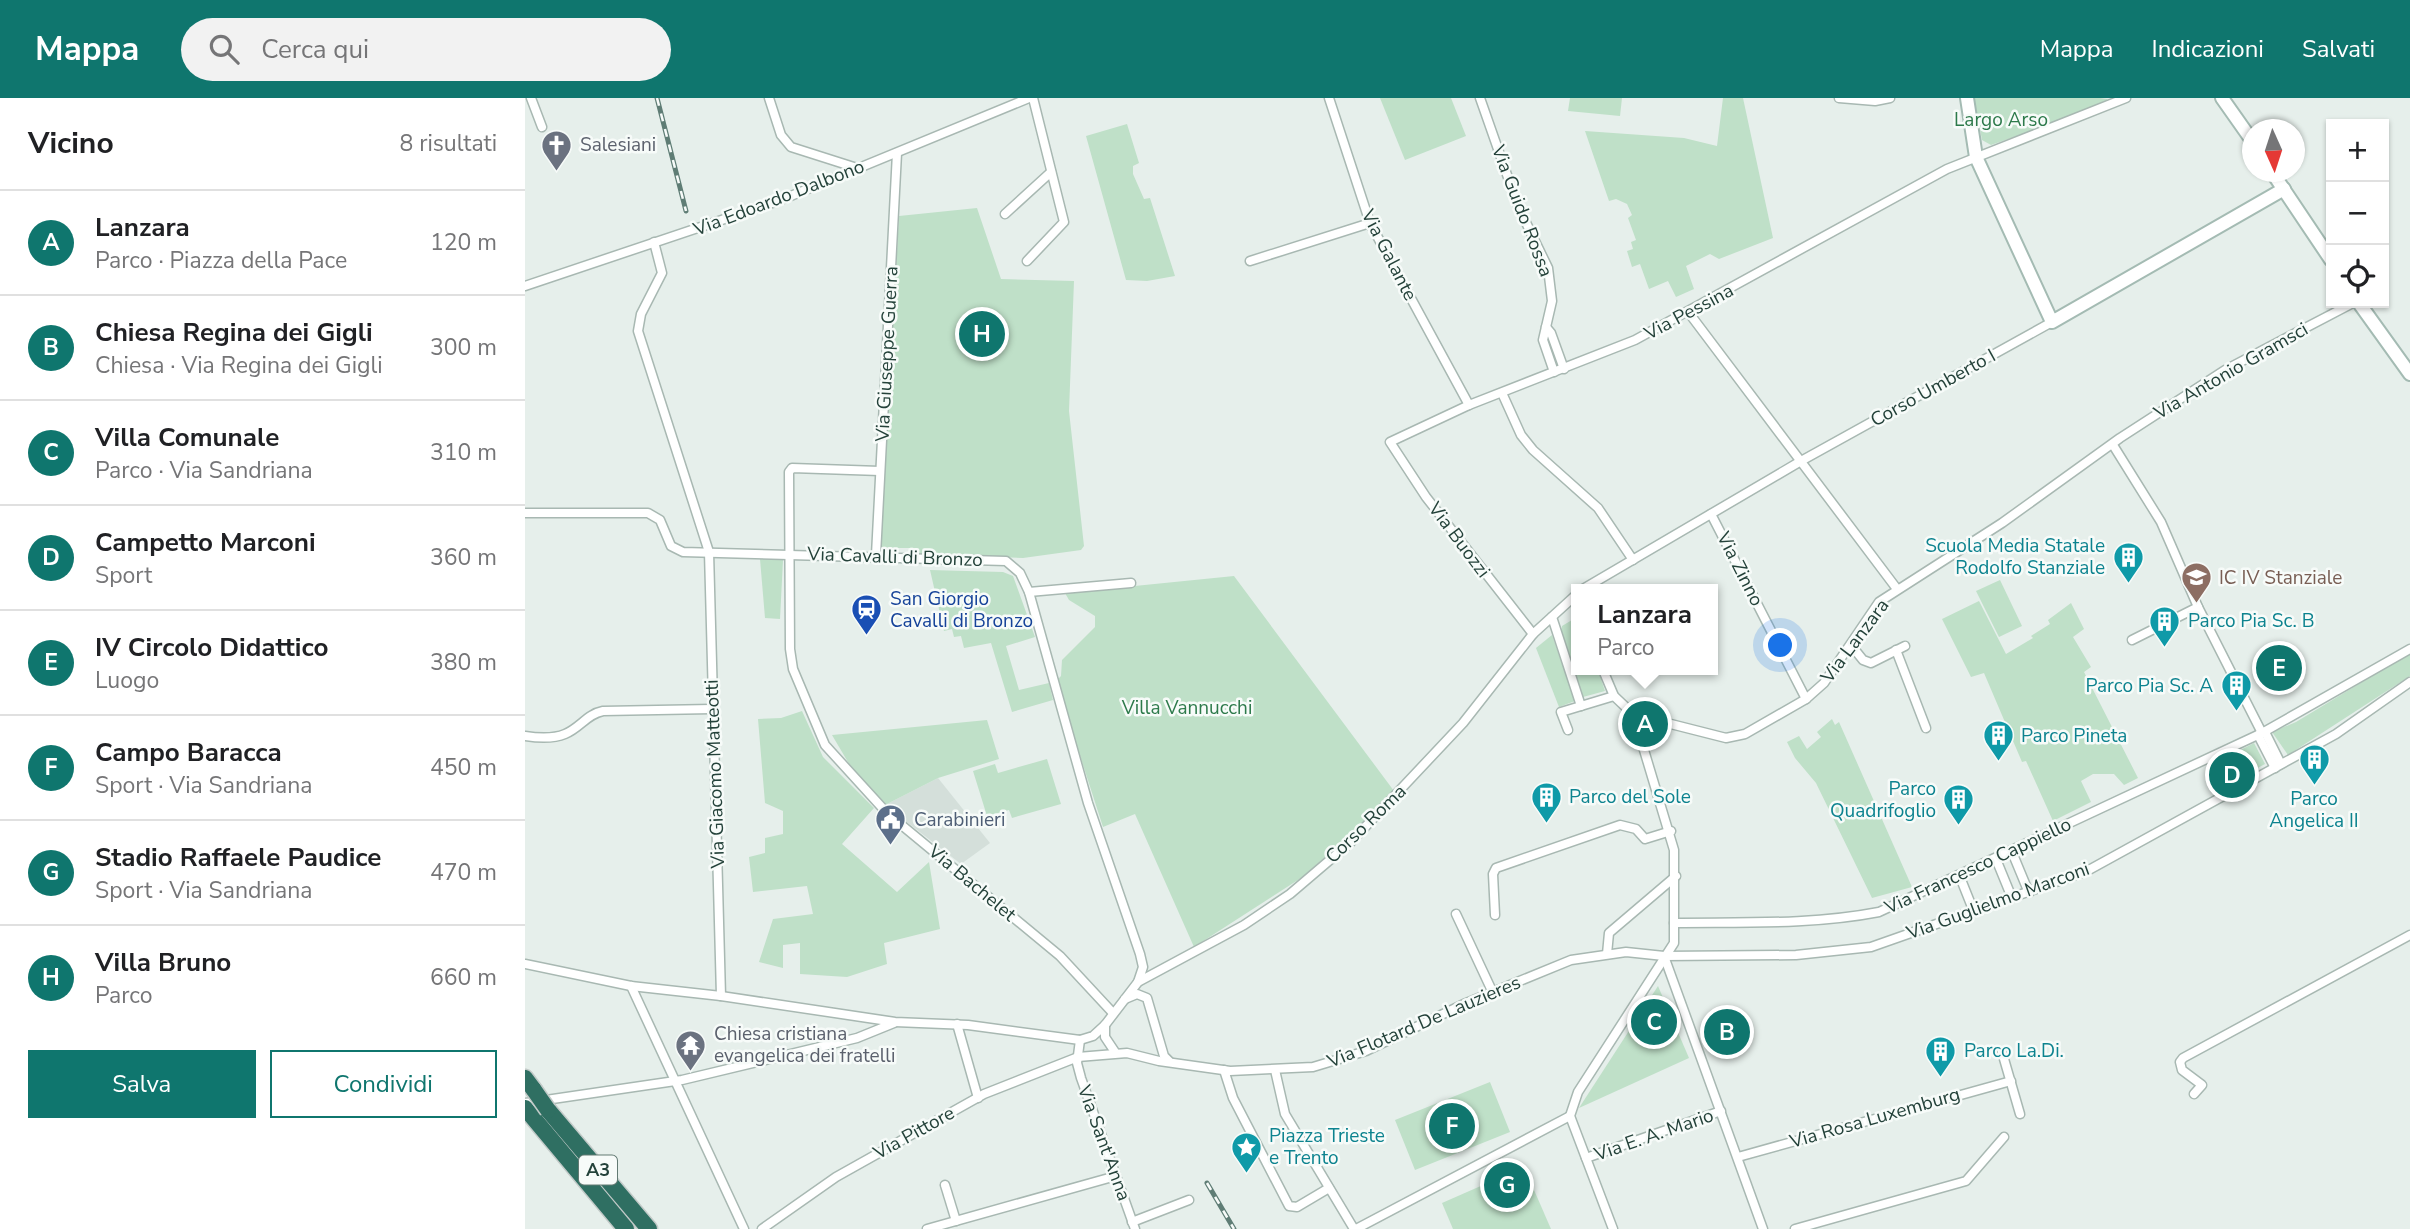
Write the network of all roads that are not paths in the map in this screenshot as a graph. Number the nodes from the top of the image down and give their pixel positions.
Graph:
1 (531, 98) edge
2 (769, 98) edge
3 (1030, 98) edge
4 (1329, 98) edge
5 (1479, 98) edge
6 (1839, 98) edge
7 (1890, 98) edge
8 (1967, 98) edge
9 (2126, 98) edge
10 (2222, 98) edge
11 (542, 127) dead end
12 (2242, 127) edge
13 (897, 153) junction
14 (1976, 157) junction
15 (857, 169) junction
16 (1051, 172) junction
17 (2279, 182) edge
18 (2284, 189) junction
19 (1005, 214) dead end
20 (1370, 223) junction
21 (655, 242) junction
22 (2326, 252) edge
23 (1027, 261) dead end
24 (1250, 261) dead end
25 (525, 286) edge
26 (2343, 308) edge
27 (2363, 308) edge
28 (1689, 313) junction
29 (2052, 322) junction
30 (1546, 327) junction
31 (1564, 369) junction
32 (1555, 372) junction
33 (2410, 374) edge
34 (1502, 393) junction
35 (1469, 405) junction
36 (1390, 442) joint
37 (2113, 445) junction
38 (1801, 461) junction
39 (880, 471) junction
40 (525, 513) edge
41 (1711, 514) junction
42 (709, 552) junction
43 (790, 554) junction
44 (876, 555) junction
45 (1633, 560) junction
46 (1131, 583) dead end
47 (1592, 584) edge
48 (1897, 589) junction
49 (1029, 592) junction
50 (1571, 600) edge
51 (2198, 607) junction
52 (1552, 617) junction
53 (1533, 634) junction
54 (2132, 640) dead end
55 (1851, 645) junction
56 (1905, 646) dead end
57 (2410, 649) edge
58 (1896, 650) junction
59 (1605, 675) edge
60 (2410, 682) edge
61 (1614, 696) junction
62 (1806, 699) junction
63 (1581, 706) junction
64 (712, 709) junction
65 (1634, 715) junction
66 (1659, 721) junction
67 (1926, 728) dead end
68 (1567, 730) dead end
69 (2262, 734) junction
70 (525, 736) edge
71 (1643, 738) junction
72 (2278, 766) junction
73 (1671, 831) junction
74 (2012, 852) junction
75 (1996, 859) junction
76 (1676, 876) junction
77 (1960, 877) junction
78 (2029, 892) junction
79 (2012, 898) junction
80 (1974, 912) junction
81 (1456, 914) dead end
82 (1495, 915) dead end
83 (1674, 923) junction
84 (2410, 936) edge
85 (1607, 954) junction
86 (1664, 956) junction
87 (525, 964) edge
88 (1138, 982) junction
89 (631, 986) junction
90 (1493, 993) junction
91 (721, 996) junction
92 (1124, 999) junction
93 (1112, 1012) junction
94 (895, 1022) junction
95 (957, 1024) junction
96 (1105, 1025) junction
97 (1080, 1040) junction
98 (1161, 1044) junction
99 (1115, 1052) junction
100 (2003, 1052) dead end
101 (1142, 1056) junction
102 (1078, 1057) junction
103 (1169, 1061) junction
104 (1224, 1070) junction
105 (1275, 1070) junction
106 (672, 1081) junction
107 (2011, 1081) junction
108 (2194, 1094) dead end
109 (978, 1098) junction
110 (528, 1099) edge
111 (1721, 1111) junction
112 (2020, 1114) dead end
113 (1570, 1116) junction
114 (2004, 1137) dead end
115 (1738, 1157) junction
116 (1586, 1158) junction
117 (1116, 1176) junction
118 (945, 1185) dead end
119 (1329, 1188) junction
120 (1189, 1200) dead end
121 (956, 1221) junction
122 (1133, 1226) edge
123 (627, 1229) edge
124 (649, 1229) edge
125 (744, 1229) edge
126 (762, 1229) edge
127 (927, 1229) edge
128 (1355, 1229) edge
129 (1613, 1229) edge
130 (1763, 1229) edge
131 (1795, 1229) edge

1 - 11 street
2 - 15 street
3 - 13 street, Via Edoardo Dalbono
3 - 16 street
4 - 20 street, Via Galante
5 - 30 street, Via Guido Rossa
6 - 7 street
8 - 14 main road
9 - 14 street
10 - 12 main road
13 - 15 street, Via Edoardo Dalbono
13 - 39 street, Via Giuseppe Guerra
14 - 28 street, Via Pessina
14 - 29 main road
15 - 21 street, Via Edoardo Dalbono
16 - 19 street
16 - 23 street
17 - 18 main road
18 - 22 main road
18 - 29 main road, Corso Umberto I
20 - 24 street
20 - 35 street, Via Galante
21 - 25 street, Via Edoardo Dalbono
21 - 42 street, Via Giacomo Matteotti
26 - 37 street, Via Antonio Gramsci
27 - 33 main road
28 - 31 street, Via Pessina
28 - 38 street
29 - 38 street, Corso Umberto I
30 - 31 street
30 - 32 street, Via Guido Rossa
31 - 32 street, Via Pessina
32 - 34 street, Via Pessina
34 - 35 street, Via Pessina
34 - 45 street
35 - 36 street, Via Pessina
36 - 53 street, Via Buozzi
37 - 48 street, Via Antonio Gramsci
37 - 51 street
38 - 41 street, Corso Umberto I
38 - 48 street
39 - 43 street, Via Bachelet
39 - 44 street, Via Giuseppe Guerra
40 - 42 street, Via Cavalli di Bronzo
41 - 45 street, Corso Umberto I
41 - 62 street, Via Zinno
42 - 43 street, Via Cavalli di Bronzo
42 - 64 street, Via Giacomo Matteotti
43 - 44 street, Via Cavalli di Bronzo
43 - 93 street, Via Bachelet
44 - 49 street, Via Cavalli di Bronzo
45 - 47 street, Corso Umberto I
46 - 49 street
48 - 55 street, Via Lanzara
49 - 88 street, Via Cavalli di Bronzo
50 - 52 street, Corso Roma
51 - 54 street
51 - 69 street
52 - 53 street, Corso Roma
52 - 63 street
53 - 88 street, Corso Roma
55 - 58 street
55 - 62 street, Via Lanzara
56 - 58 street
57 - 69 street, Via Francesco Cappiello
58 - 67 street
59 - 61 street
60 - 72 street, Via Guglielmo Marconi
61 - 63 street
61 - 65 street
62 - 66 street, Via Lanzara
63 - 68 street
64 - 70 street
64 - 91 street, Via Giacomo Matteotti
65 - 66 street
65 - 71 street
66 - 71 street
69 - 72 street
69 - 74 street, Via Francesco Cappiello
71 - 73 street
72 - 78 street, Via Guglielmo Marconi
73 - 76 street
73 - 82 street
74 - 75 street, Via Francesco Cappiello
74 - 78 street
75 - 77 street, Via Francesco Cappiello
75 - 79 street
76 - 83 street
76 - 85 street
77 - 80 street
77 - 83 street, Via Francesco Cappiello
78 - 79 street, Via Guglielmo Marconi
79 - 80 street, Via Guglielmo Marconi
80 - 86 street, Via Guglielmo Marconi
81 - 90 street
83 - 86 street
84 - 108 street
85 - 86 street, Via Flotard De Lauzieres
85 - 90 street, Via Flotard De Lauzieres
86 - 111 street
86 - 113 street
87 - 89 street
88 - 92 street
89 - 91 street
89 - 106 street
90 - 105 street, Via Flotard De Lauzieres
91 - 94 street
92 - 93 street
92 - 98 street
93 - 96 street
94 - 95 street
94 - 106 street
95 - 97 street
95 - 109 street
96 - 97 street
96 - 99 street
97 - 102 street
98 - 101 street
98 - 103 street
99 - 101 street
99 - 102 street, Via Pittore
100 - 107 street
101 - 103 street, Via Flotard De Lauzieres
102 - 109 street, Via Pittore
102 - 117 street, Via Sant'Anna
103 - 104 street, Via Flotard De Lauzieres
104 - 105 street, Via Flotard De Lauzieres
104 - 119 street
105 - 119 street
106 - 110 street
106 - 125 street
107 - 112 street
107 - 115 street, Via Rosa Luxemburg
109 - 126 street, Via Pittore
110 - 123 highway, A3
110 - 124 highway, A3, bridge
111 - 115 street
111 - 116 street, Via E. A. Mario
113 - 116 street
113 - 128 street
114 - 131 street
115 - 130 street
116 - 129 street
117 - 121 street
117 - 122 street, Via Sant'Anna
118 - 121 street
119 - 128 street
120 - 122 street
121 - 127 street

